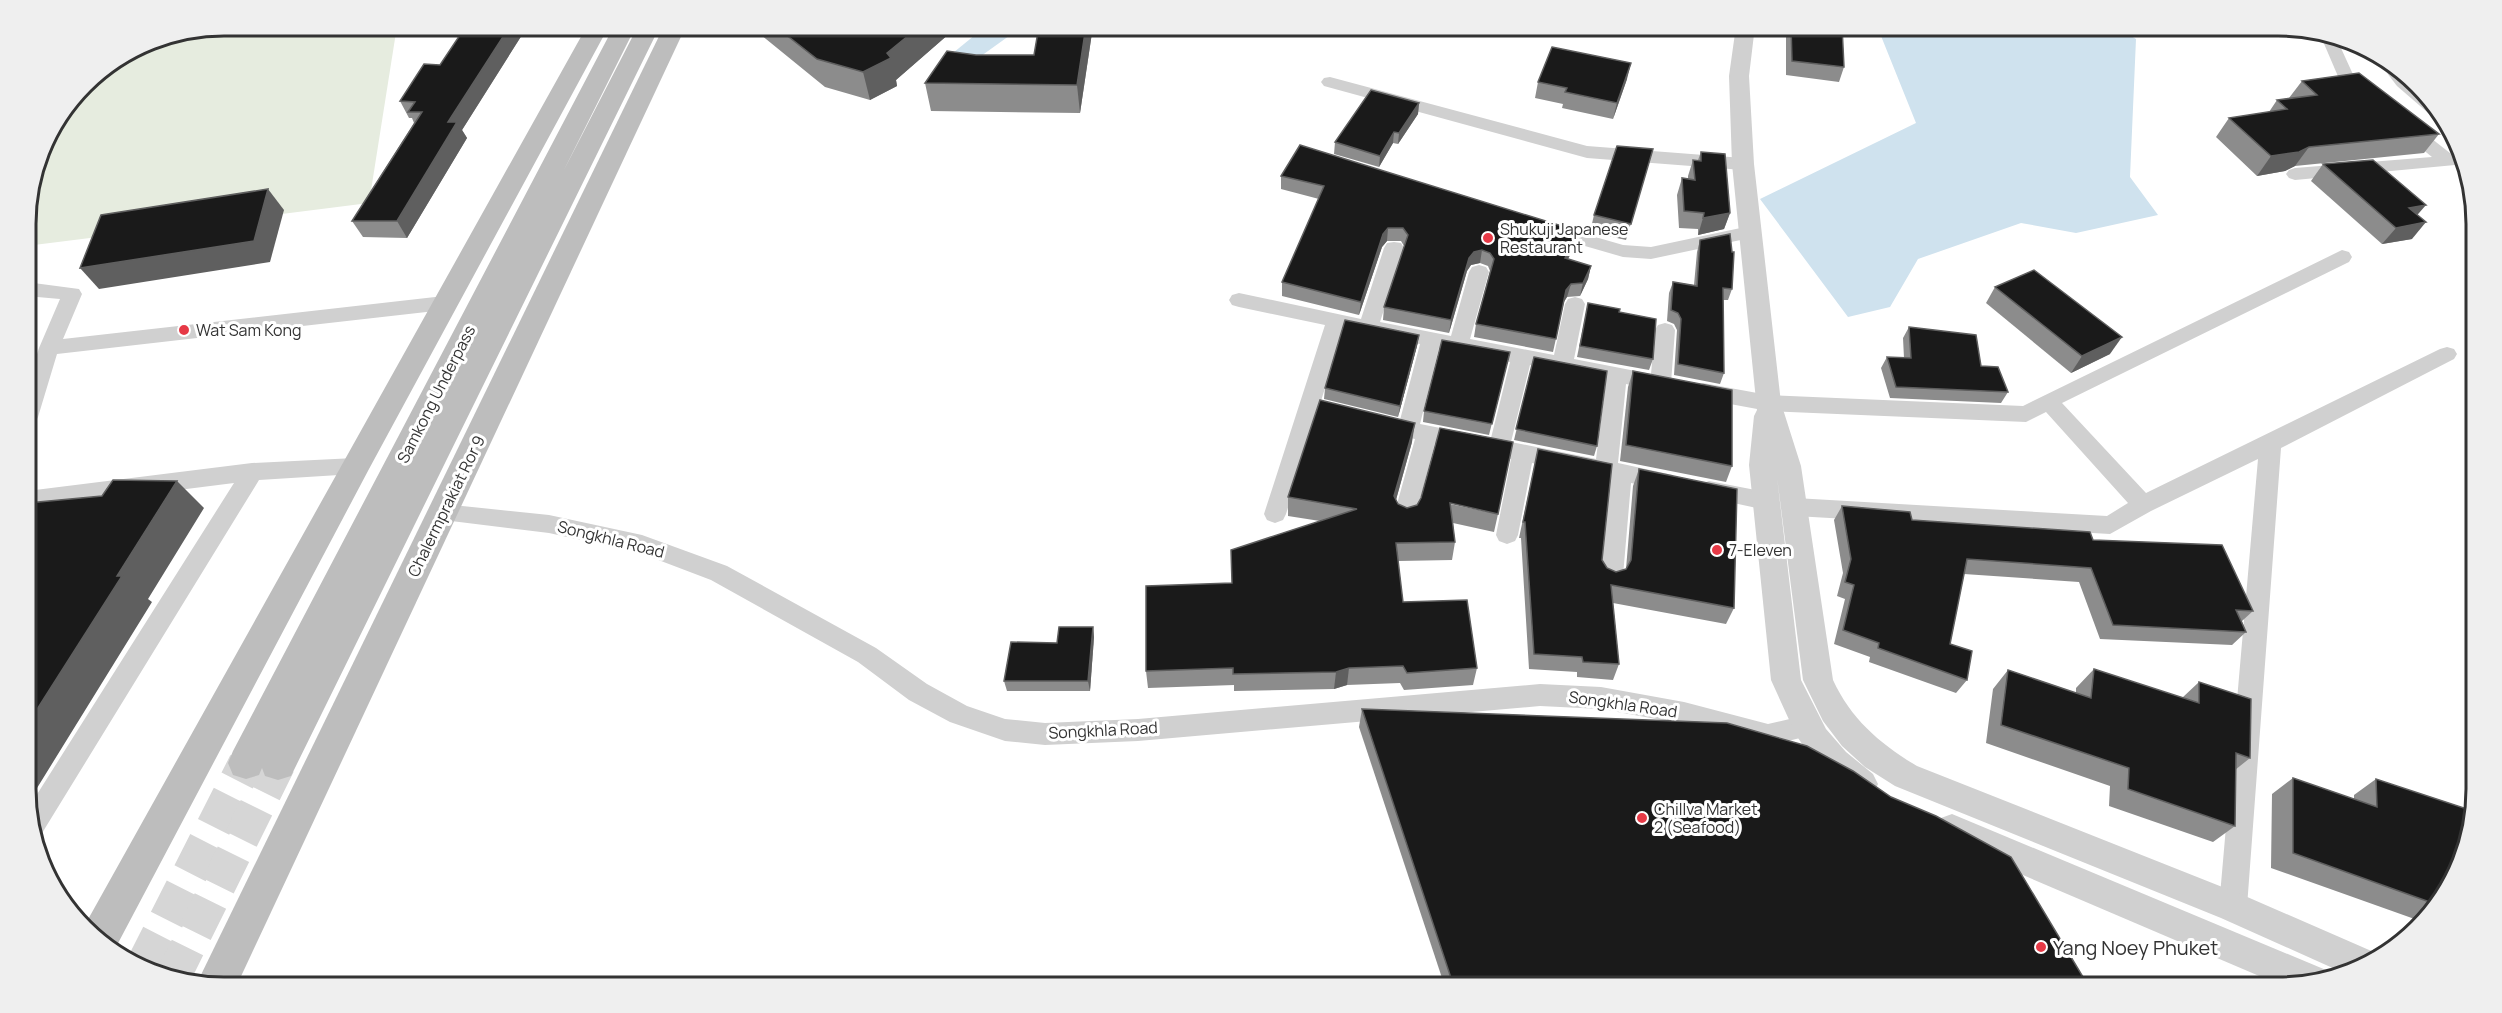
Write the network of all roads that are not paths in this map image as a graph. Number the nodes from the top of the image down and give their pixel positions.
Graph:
1 (592, 36) edge
2 (620, 36) edge
3 (645, 36) edge
4 (670, 36) edge
5 (1744, 36) edge
6 (2330, 43) edge
7 (1330, 82) dead end
8 (2376, 105) edge
9 (2395, 119) edge
10 (1743, 164) junction
11 (2295, 174) edge
12 (1532, 225) edge
13 (1750, 232) junction
14 (1394, 248) dead end
15 (2342, 257) dead end
16 (1479, 272) dead end
17 (36, 290) edge
18 (1239, 300) dead end
19 (444, 303) junction
20 (1575, 304) dead end
21 (1336, 321) junction
22 (1368, 327) junction
23 (1665, 330) dead end
24 (1431, 339) junction
25 (1459, 344) junction
26 (49, 348) junction
27 (2447, 354) dead end
28 (1522, 356) junction
29 (1563, 364) junction
30 (1617, 374) junction
31 (1661, 382) junction
32 (36, 389) edge
33 (2048, 401) junction
34 (1768, 403) junction
35 (1309, 406) junction
36 (1418, 432) junction
37 (2270, 444) junction
38 (1499, 448) junction
39 (1523, 453) junction
40 (355, 466) junction
41 (1614, 471) junction
42 (252, 472) junction
43 (36, 499) edge
44 (1781, 504) junction
45 (2143, 505) junction
46 (442, 513) junction
47 (1275, 514) dead end
48 (1405, 515) edge
49 (1507, 535) dead end
50 (1611, 576) edge
51 (1807, 726) junction
52 (246, 763) tunnel mouth
53 (278, 764) tunnel mouth
54 (1889, 802) edge
55 (38, 816) edge
56 (1928, 819) edge
57 (2233, 907) junction
58 (103, 932) edge
59 (2354, 961) edge
60 (2299, 976) edge
61 (220, 977) edge

1 - 19 main road
2 - 52 main road, Samkong Underpass
3 - 53 main road, Samkong Underpass
4 - 46 main road, Chalermprakiat Ror 9
5 - 10 street
6 - 8 street
7 - 10 street
9 - 11 street
10 - 13 street
12 - 13 street
13 - 34 street
14 - 22 street
15 - 33 street
16 - 25 street
17 - 26 street
18 - 21 street
19 - 26 street
19 - 40 main road
20 - 29 street
21 - 22 street
21 - 35 street
22 - 24 street
23 - 31 street
24 - 25 street
24 - 36 street
25 - 28 street
26 - 32 street
27 - 37 street
28 - 29 street
28 - 38 street
29 - 30 street
30 - 31 street
30 - 41 street
31 - 34 street
33 - 34 street
33 - 45 street
34 - 44 street
35 - 36 street
35 - 47 street
36 - 38 street
36 - 48 street
37 - 45 street
37 - 57 street
38 - 39 street
39 - 41 street
39 - 49 street
40 - 42 street
40 - 58 main road
41 - 44 street
41 - 50 street
42 - 43 street
42 - 55 street
44 - 45 street
44 - 51 street
44 - 57 street
46 - 51 street, Songkhla Road
46 - 61 main road, Chalermprakiat Ror 9
51 - 54 street
56 - 60 street
57 - 59 street

